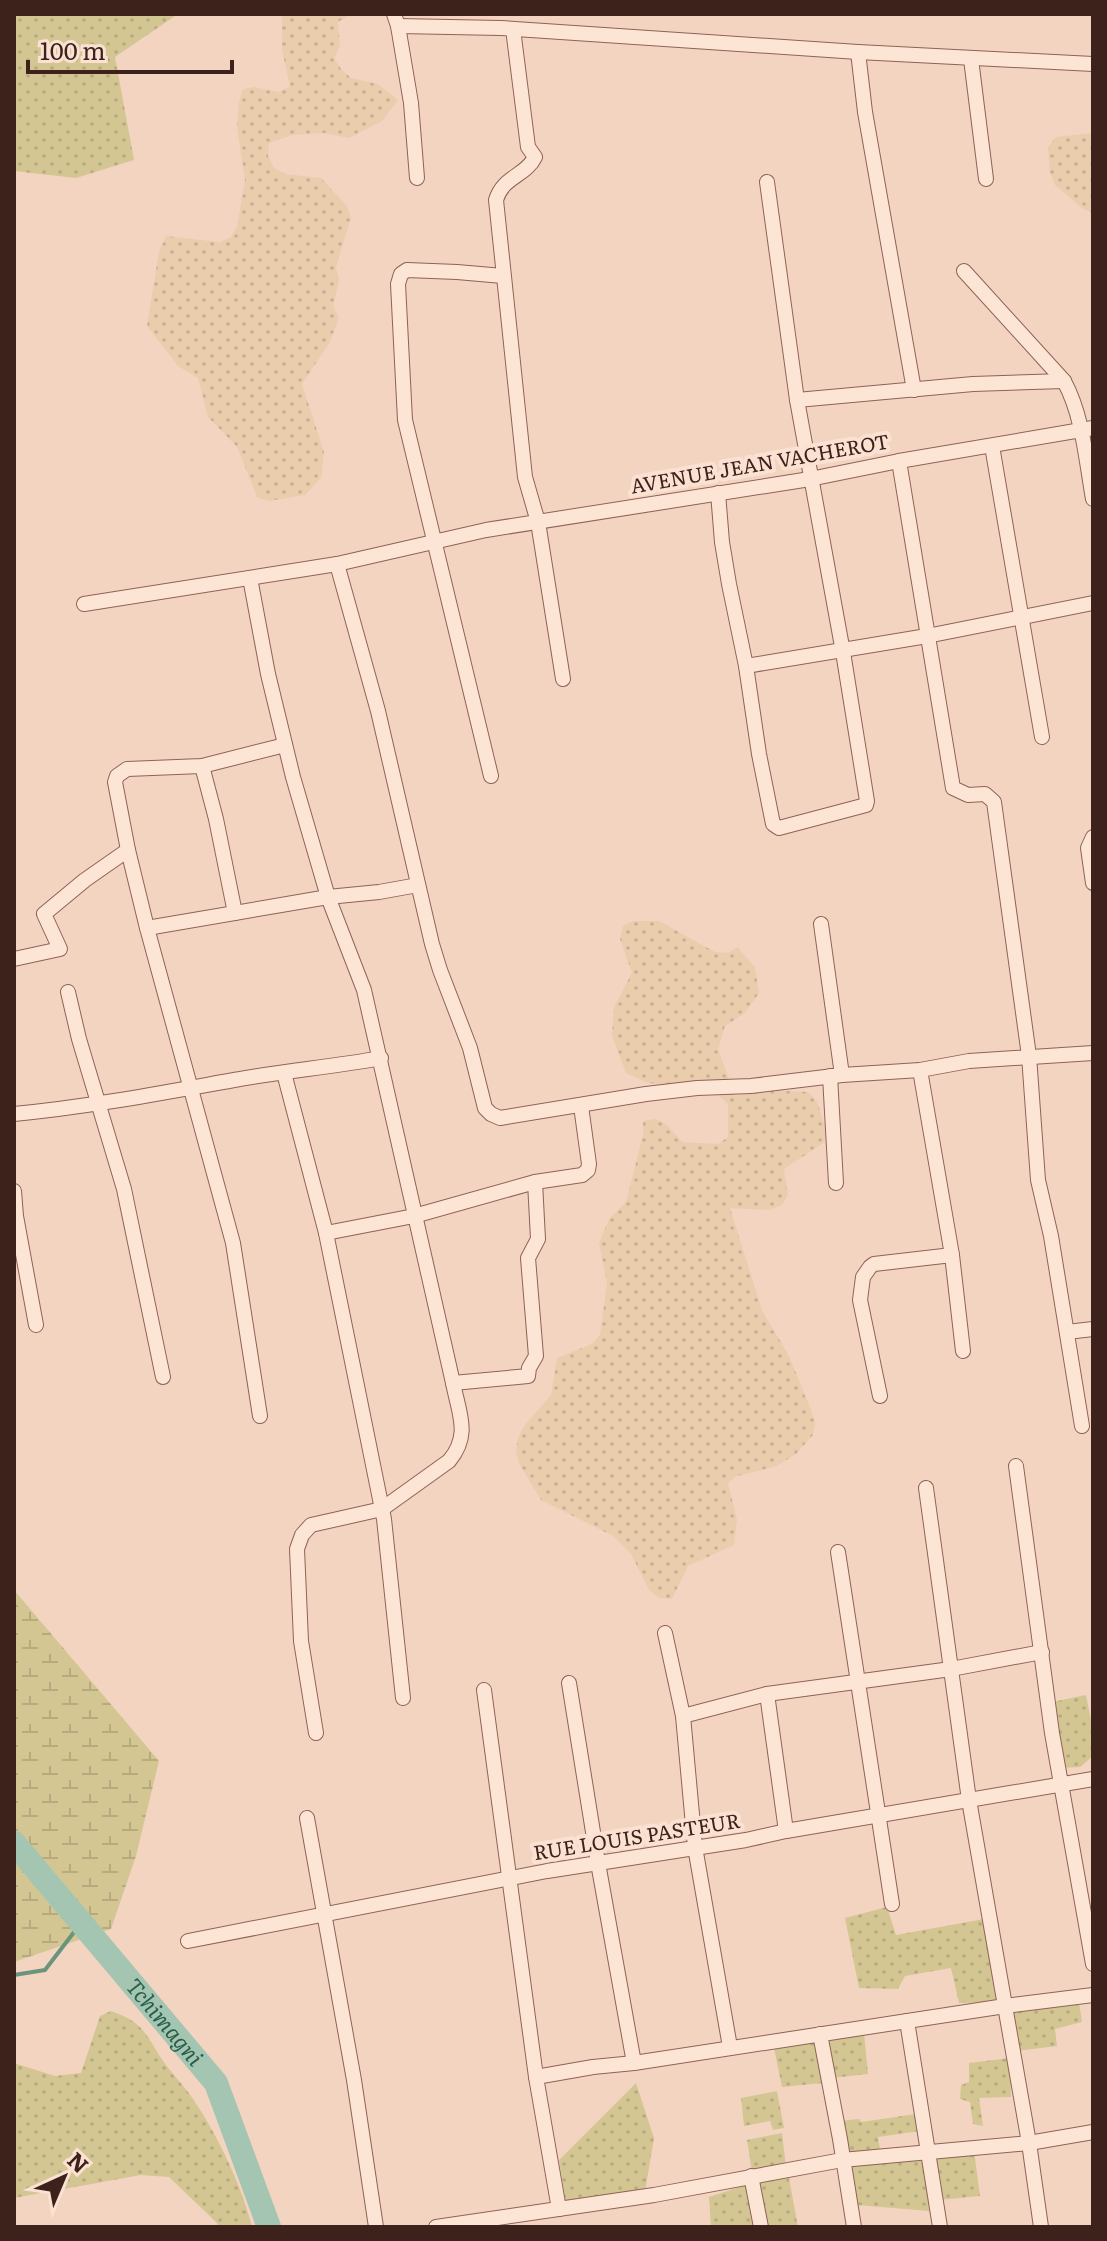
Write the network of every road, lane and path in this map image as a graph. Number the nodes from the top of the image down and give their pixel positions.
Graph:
1 (396, 20) edge
2 (513, 29) junction
3 (858, 52) junction
4 (971, 59) junction
5 (1093, 64) edge
6 (417, 178) dead end
7 (986, 179) dead end
8 (767, 182) dead end
9 (964, 271) dead end
10 (503, 276) junction
11 (1064, 381) junction
12 (914, 390) junction
13 (797, 400) junction
14 (1087, 428) edge
15 (992, 446) junction
16 (899, 461) junction
17 (810, 479) junction
18 (718, 493) junction
19 (1093, 499) edge
20 (538, 522) junction
21 (434, 543) junction
22 (337, 564) junction
23 (250, 578) junction
24 (1093, 603) edge
25 (84, 604) dead end
26 (1020, 619) junction
27 (927, 636) junction
28 (843, 652) junction
29 (746, 666) junction
30 (563, 679) dead end
31 (1042, 737) dead end
32 (285, 745) junction
33 (202, 766) junction
34 (491, 776) dead end
35 (1093, 837) edge
36 (128, 850) junction
37 (1093, 883) edge
38 (418, 885) junction
39 (328, 897) junction
40 (235, 913) junction
41 (821, 924) dead end
42 (147, 928) junction
43 (14, 959) edge
44 (68, 992) dead end
45 (1093, 1053) edge
46 (1029, 1056) junction
47 (381, 1058) junction
48 (920, 1070) junction
49 (284, 1073) junction
50 (836, 1076) junction
51 (190, 1089) junction
52 (100, 1103) junction
53 (581, 1106) junction
54 (14, 1114) edge
55 (535, 1182) junction
56 (836, 1183) dead end
57 (14, 1191) edge
58 (414, 1216) junction
59 (326, 1233) junction
60 (952, 1255) junction
61 (36, 1325) dead end
62 (1093, 1329) edge
63 (1067, 1332) junction
64 (963, 1351) dead end
65 (163, 1377) dead end
66 (453, 1383) junction
67 (880, 1396) dead end
68 (260, 1416) dead end
69 (1082, 1426) dead end
70 (1016, 1466) dead end
71 (926, 1488) dead end
72 (382, 1509) junction
73 (838, 1552) dead end
74 (665, 1633) dead end
75 (1042, 1652) junction
76 (951, 1669) junction
77 (858, 1682) junction
78 (569, 1683) dead end
79 (484, 1690) dead end
80 (767, 1694) junction
81 (403, 1698) dead end
82 (683, 1716) junction
83 (316, 1733) dead end
84 (1093, 1779) edge
85 (1061, 1785) junction
86 (969, 1800) junction
87 (877, 1815) junction
88 (307, 1818) dead end
89 (786, 1831) junction
90 (695, 1847) junction
91 (598, 1863) junction
92 (510, 1878) junction
93 (892, 1904) dead end
94 (325, 1914) junction
95 (188, 1941) dead end
96 (1093, 1964) edge
97 (1093, 1995) edge
98 (1005, 2006) junction
99 (907, 2021) junction
100 (820, 2034) junction
101 (730, 2047) junction
102 (634, 2063) junction
103 (536, 2077) junction
104 (1093, 2132) edge
105 (1029, 2143) junction
106 (928, 2153) junction
107 (842, 2160) junction
108 (751, 2176) junction
109 (559, 2209) junction
110 (475, 2224) edge
111 (376, 2227) edge
112 (436, 2227) edge
113 (761, 2227) edge
114 (854, 2227) edge
115 (940, 2227) edge
116 (1041, 2227) edge

1 - 2 street
1 - 6 street
2 - 3 street
2 - 10 street
3 - 4 street
3 - 12 street
4 - 5 street
4 - 7 street
8 - 13 street
9 - 11 street
10 - 20 street
10 - 21 street
11 - 12 street
11 - 14 street
12 - 13 street
13 - 17 street
14 - 15 street, AVENUE JEAN VACHEROT
14 - 19 street
15 - 16 street, AVENUE JEAN VACHEROT
15 - 26 street
16 - 17 street, AVENUE JEAN VACHEROT
16 - 27 street
17 - 18 street, AVENUE JEAN VACHEROT
17 - 28 street
18 - 20 street, AVENUE JEAN VACHEROT
18 - 29 street
20 - 21 street, AVENUE JEAN VACHEROT
20 - 30 street
21 - 22 street, AVENUE JEAN VACHEROT
21 - 34 street
22 - 23 street
22 - 38 street
23 - 25 street
23 - 32 street
24 - 26 street
26 - 27 street
26 - 31 street
27 - 28 street
27 - 46 street
28 - 29 street
28 - 29 street
32 - 33 street
32 - 39 street
33 - 36 street
33 - 40 street
35 - 37 street
36 - 42 street
36 - 43 street
38 - 39 street
38 - 53 street
39 - 40 street
39 - 47 street
40 - 42 street
41 - 50 street
42 - 51 street
44 - 52 street
45 - 46 street
46 - 48 street
46 - 63 street
47 - 49 street
47 - 58 street
48 - 50 street
48 - 60 street
49 - 51 street
49 - 59 street
50 - 53 street
50 - 56 street
51 - 52 street
51 - 68 street
52 - 54 street
52 - 65 street
53 - 55 street
55 - 58 street
55 - 66 street
57 - 61 street
58 - 59 street
58 - 66 street
59 - 72 street
60 - 64 street
60 - 67 street
62 - 63 street
63 - 69 street
66 - 72 street
70 - 75 street
71 - 76 street
72 - 81 street
72 - 83 street
73 - 77 street
74 - 82 street
75 - 76 street
75 - 85 street
76 - 77 street
76 - 86 street
77 - 80 street
77 - 87 street
78 - 91 street
79 - 92 street
80 - 82 street
80 - 89 street
82 - 90 street
84 - 85 street, RUE LOUIS PASTEUR
85 - 86 street, RUE LOUIS PASTEUR
85 - 96 street
86 - 87 street, RUE LOUIS PASTEUR
86 - 98 street
87 - 89 street, RUE LOUIS PASTEUR
87 - 93 street
88 - 94 street
89 - 90 street, RUE LOUIS PASTEUR
90 - 91 street, RUE LOUIS PASTEUR
90 - 101 street
91 - 92 street, RUE LOUIS PASTEUR
91 - 102 street
92 - 94 street, RUE LOUIS PASTEUR
92 - 103 street
94 - 95 street, RUE LOUIS PASTEUR
94 - 111 street
97 - 98 street
98 - 99 street
98 - 105 street
99 - 100 street
99 - 106 street
100 - 101 street
100 - 107 street
101 - 102 street
102 - 103 street
103 - 109 street
104 - 105 street
105 - 106 street
105 - 116 street
106 - 107 street
106 - 115 street
107 - 108 street
107 - 114 street
108 - 109 street
108 - 113 street
109 - 110 street
110 - 112 street

